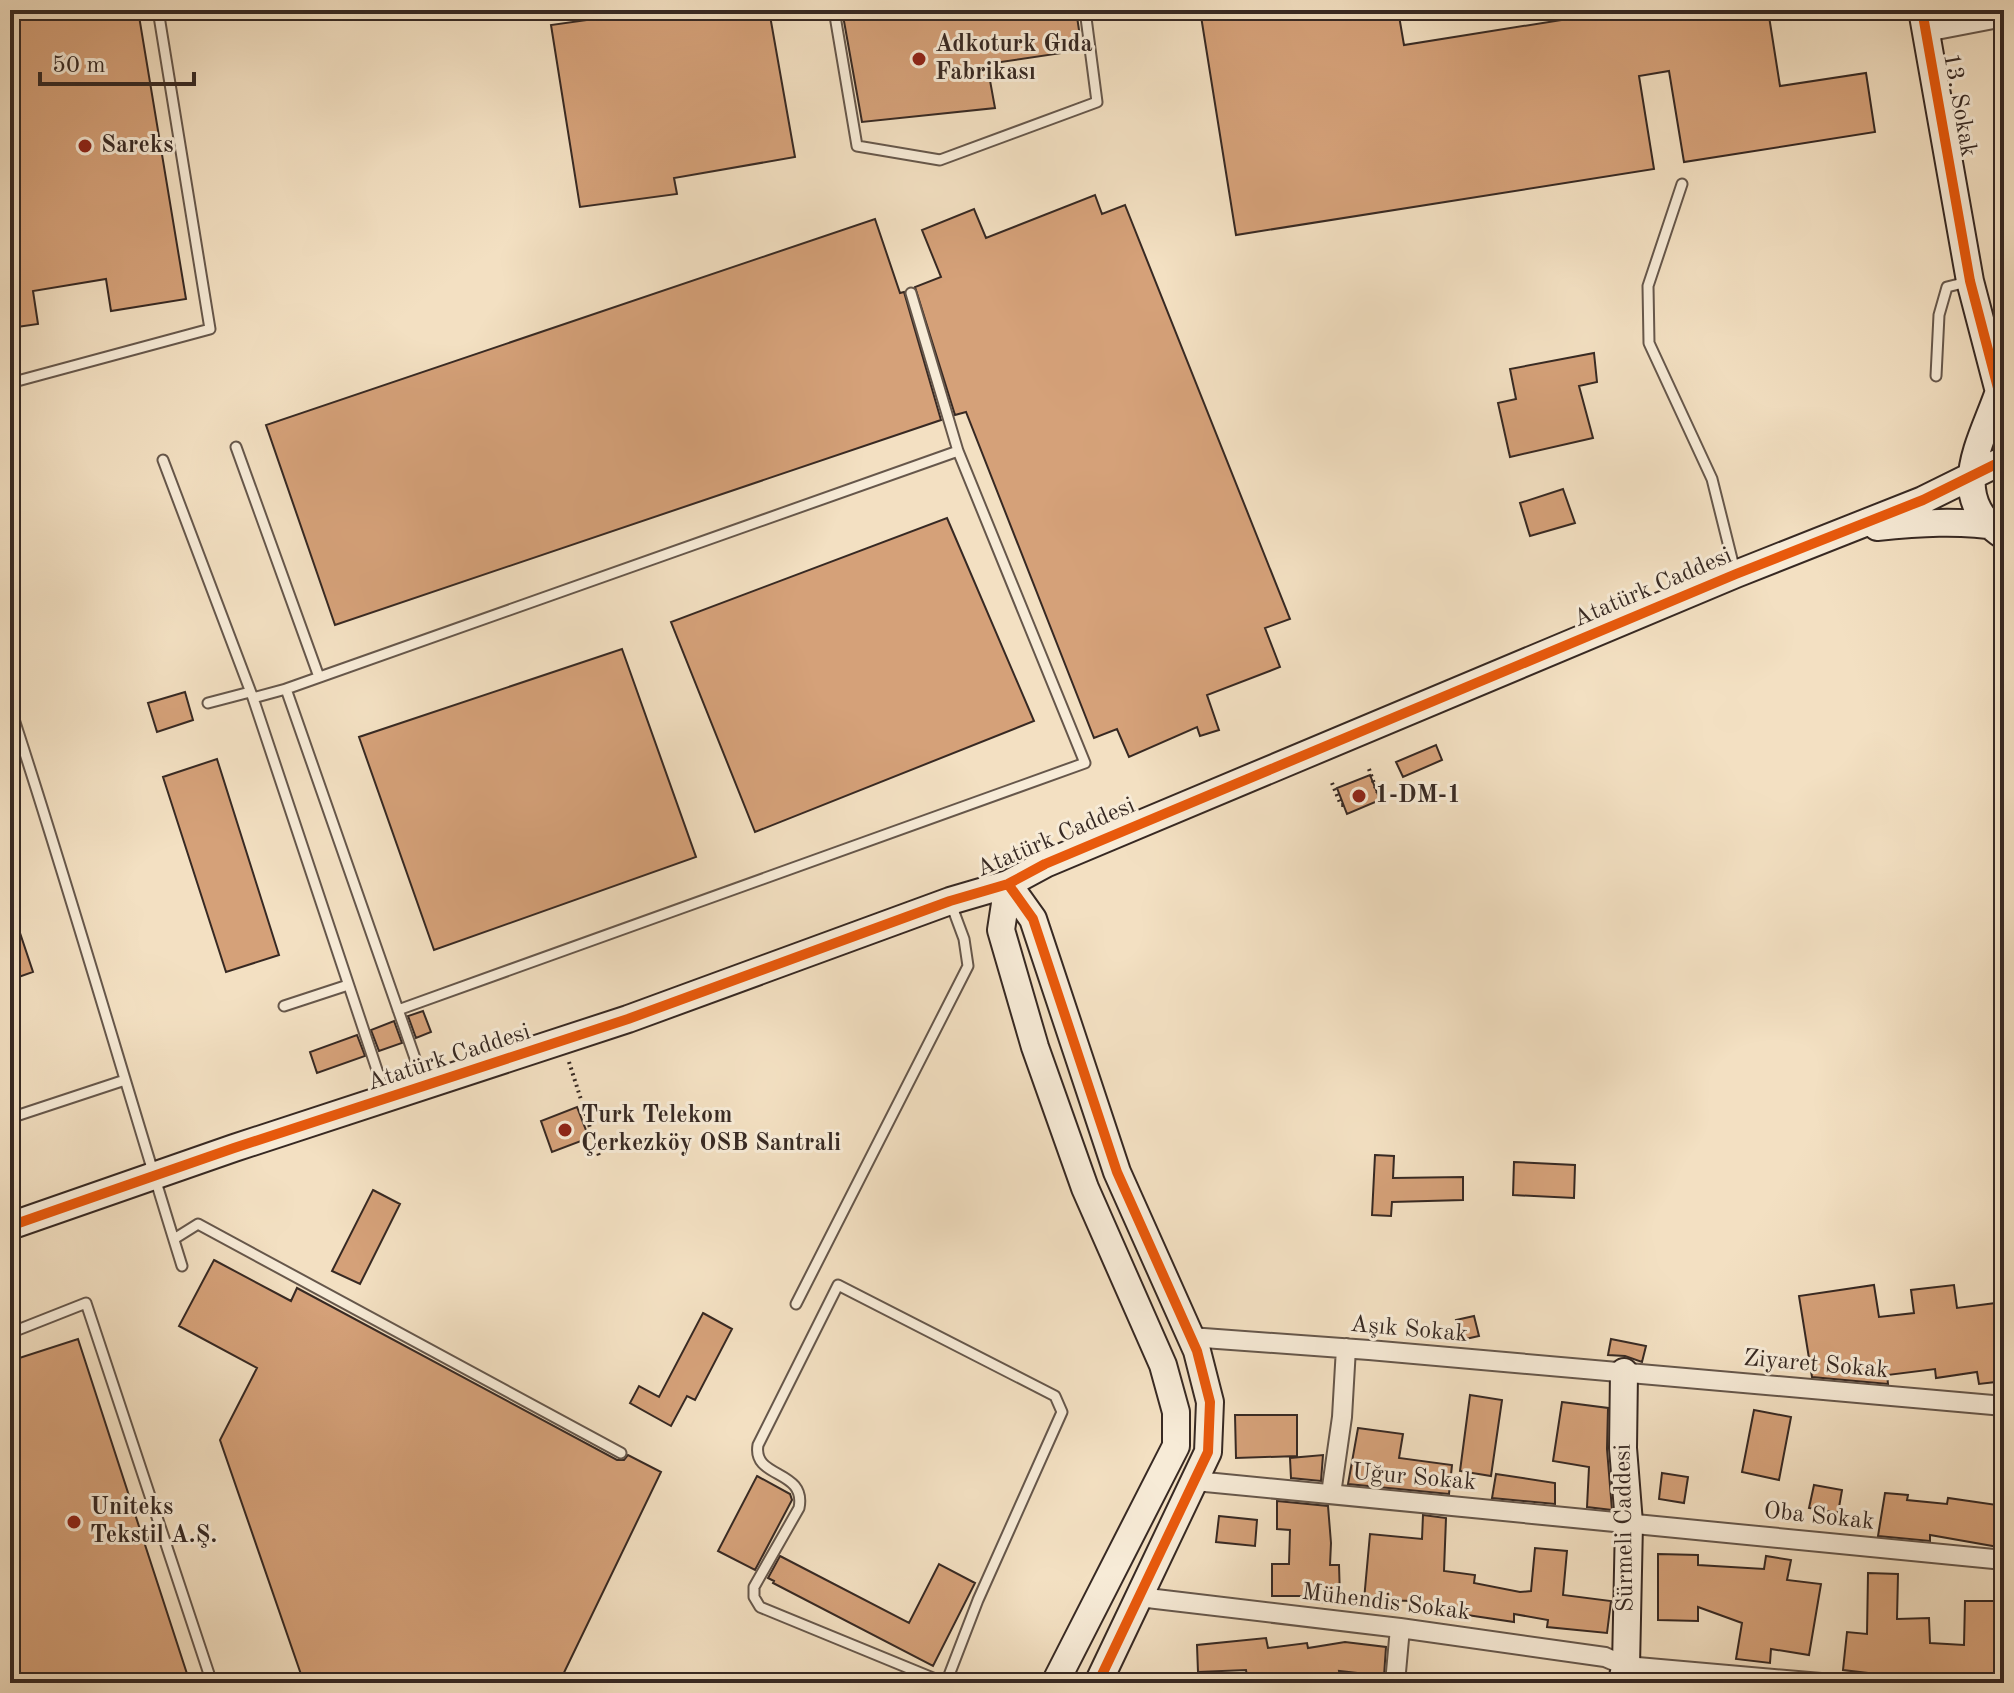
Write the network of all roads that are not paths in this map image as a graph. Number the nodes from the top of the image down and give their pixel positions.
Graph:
1 (158, 10) edge
2 (834, 10) edge
3 (1085, 10) edge
4 (2004, 17) edge
5 (1924, 21) edge
6 (1682, 184) dead end
7 (1970, 281) junction
8 (911, 293) dead end
9 (1936, 376) dead end
10 (10, 383) edge
11 (2001, 402) edge
12 (236, 447) dead end
13 (958, 451) junction
14 (163, 460) dead end
15 (2004, 460) edge
16 (1969, 476) junction
17 (1998, 529) edge
18 (1849, 530) junction
19 (1736, 574) junction
20 (319, 677) junction
21 (286, 689) junction
22 (252, 695) junction
23 (208, 703) dead end
24 (10, 707) edge
25 (1008, 884) junction
26 (950, 901) junction
27 (348, 985) junction
28 (284, 1006) dead end
29 (398, 1010) junction
30 (125, 1080) junction
31 (425, 1087) junction
32 (387, 1100) junction
33 (10, 1118) edge
34 (154, 1175) junction
35 (10, 1226) edge
36 (174, 1239) junction
37 (182, 1266) dead end
38 (796, 1304) dead end
39 (10, 1333) edge
40 (1190, 1337) junction
41 (1346, 1348) junction
42 (1624, 1372) junction
43 (2004, 1406) edge
44 (621, 1453) dead end
45 (1195, 1481) junction
46 (1331, 1494) junction
47 (1629, 1523) junction
48 (2004, 1560) edge
49 (1139, 1597) junction
50 (1400, 1628) junction
51 (1624, 1675) edge
52 (212, 1683) edge
53 (946, 1683) edge
54 (1055, 1683) edge
55 (1098, 1683) edge
56 (1395, 1683) edge
57 (1821, 1683) edge

1 - 10 lane
2 - 3 lane
4 - 5 street
5 - 7 street, 13. Sokak
6 - 19 lane
7 - 9 lane
7 - 11 street, 13. Sokak
8 - 13 lane
11 - 16 street
12 - 20 lane
13 - 20 lane
13 - 29 lane
14 - 22 lane
15 - 16 street, Atatürk Caddesi
16 - 17 street
16 - 18 street, Atatürk Caddesi
17 - 18 street
18 - 19 street, Atatürk Caddesi
19 - 25 street, Atatürk Caddesi
20 - 21 lane
21 - 22 lane
21 - 29 lane
22 - 23 lane
22 - 27 lane
24 - 30 lane
25 - 26 street, Atatürk Caddesi
25 - 40 street
25 - 54 street
26 - 31 street, Atatürk Caddesi
26 - 38 lane
27 - 28 lane
27 - 32 lane
29 - 31 lane
30 - 33 lane
30 - 34 lane
31 - 32 street, Atatürk Caddesi
32 - 34 street, Atatürk Caddesi
34 - 35 street, Atatürk Caddesi
34 - 36 lane
36 - 37 lane
36 - 44 lane
39 - 52 lane
40 - 41 street, Aşık Sokak
40 - 45 street
41 - 42 street, Aşık Sokak
41 - 46 street
42 - 43 street, Ziyaret Sokak
42 - 47 street, Sürmeli Caddesi
45 - 46 street, Uğur Sokak
45 - 49 street
46 - 47 street, Uğur Sokak
47 - 48 street, Oba Sokak
47 - 51 street, Sürmeli Caddesi
49 - 50 street, Mühendis Sokak
49 - 55 street
50 - 51 street, Mühendis Sokak
50 - 56 street
51 - 57 street, Mühendis Sokak
53 - 53 lane

